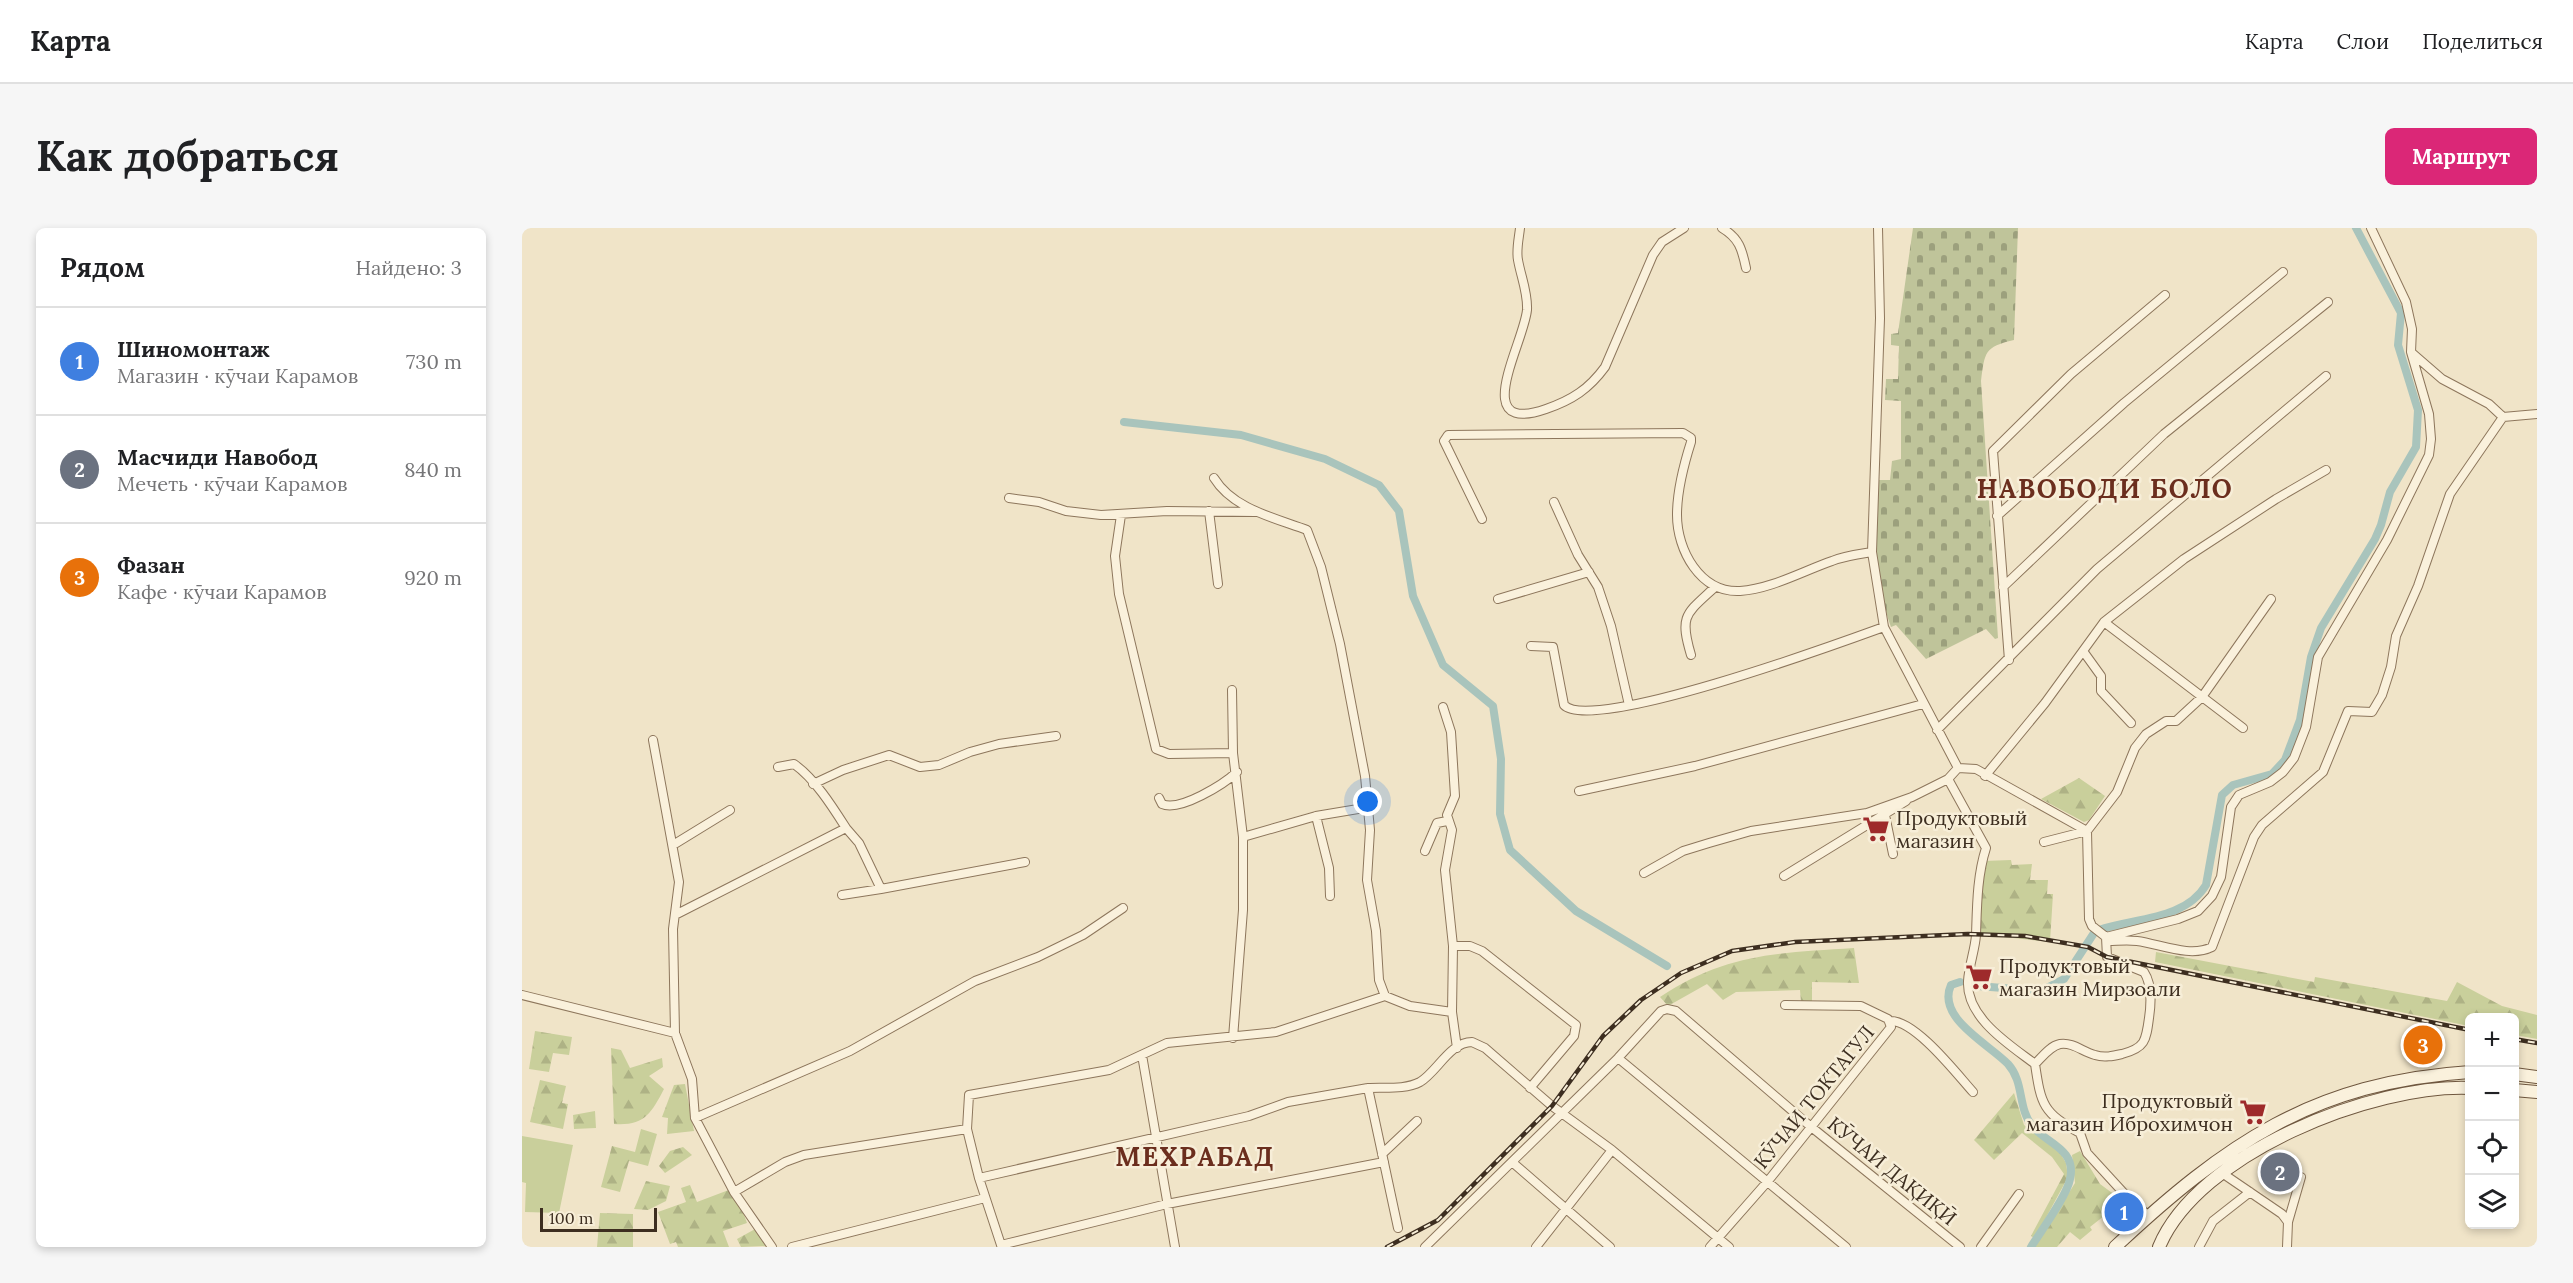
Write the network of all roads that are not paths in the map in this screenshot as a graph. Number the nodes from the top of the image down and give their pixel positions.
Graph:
1 (1520, 228) edge
2 (1684, 228) edge
3 (1722, 228) edge
4 (1878, 228) edge
5 (2370, 228) edge
6 (1746, 268) dead end
7 (2283, 272) dead end
8 (2165, 295) dead end
9 (2328, 302) dead end
10 (2411, 352) junction
11 (2326, 376) dead end
12 (2537, 414) edge
13 (2504, 417) junction
14 (2326, 470) dead end
15 (1214, 478) dead end
16 (1009, 498) dead end
17 (1554, 502) dead end
18 (1209, 511) junction
19 (1256, 512) junction
20 (1121, 514) junction
21 (1997, 516) junction
22 (1482, 519) dead end
23 (1872, 552) junction
24 (1589, 572) junction
25 (1218, 584) dead end
26 (1715, 587) junction
27 (2003, 587) junction
28 (1498, 599) dead end
29 (2271, 599) dead end
30 (2104, 622) junction
31 (1884, 627) junction
32 (1531, 646) dead end
33 (2083, 651) junction
34 (1691, 655) dead end
35 (2009, 660) junction
36 (1232, 690) dead end
37 (2202, 697) junction
38 (1923, 704) junction
39 (1629, 705) junction
40 (1443, 707) dead end
41 (2132, 723) dead end
42 (2243, 728) dead end
43 (1937, 730) junction
44 (1056, 736) dead end
45 (653, 740) dead end
46 (1233, 753) junction
47 (778, 767) dead end
48 (1958, 768) junction
49 (1238, 772) junction
50 (1985, 776) junction
51 (1948, 779) junction
52 (813, 784) junction
53 (1579, 791) dead end
54 (1912, 797) junction
55 (1159, 798) dead end
56 (1370, 807) junction
57 (730, 810) dead end
58 (1885, 815) junction
59 (1316, 816) junction
60 (1447, 821) junction
61 (846, 828) junction
62 (2087, 831) junction
63 (1243, 837) junction
64 (2044, 842) dead end
65 (673, 845) junction
66 (1425, 851) dead end
67 (1893, 854) dead end
68 (1025, 862) dead end
69 (1644, 873) dead end
70 (1784, 876) dead end
71 (881, 889) junction
72 (842, 895) dead end
73 (1330, 896) dead end
74 (1123, 908) dead end
75 (675, 915) junction
76 (2107, 939) junction
77 (1453, 946) junction
78 (522, 994) edge
79 (1385, 996) junction
80 (1785, 1005) dead end
81 (1452, 1012) junction
82 (1890, 1021) junction
83 (675, 1033) junction
84 (1233, 1038) junction
85 (1456, 1048) junction
86 (1142, 1055) junction
87 (1618, 1058) junction
88 (2035, 1064) junction
89 (2465, 1072) edge
90 (2519, 1075) edge
91 (2537, 1077) edge
92 (1368, 1088) junction
93 (1530, 1088) junction
94 (2465, 1088) edge
95 (2519, 1090) edge
96 (1973, 1092) dead end
97 (2537, 1092) edge
98 (1561, 1112) junction
99 (695, 1118) junction
100 (1417, 1121) dead end
101 (1810, 1126) junction
102 (967, 1129) junction
103 (1155, 1136) junction
104 (1612, 1149) junction
105 (1383, 1158) junction
106 (1512, 1162) junction
107 (2222, 1173) junction
108 (2301, 1177) dead end
109 (979, 1178) junction
110 (1768, 1181) junction
111 (734, 1192) junction
112 (2250, 1192) junction
113 (2019, 1194) dead end
114 (985, 1198) junction
115 (1167, 1204) junction
116 (1564, 1210) junction
117 (2148, 1215) junction
118 (2288, 1222) junction
119 (1398, 1228) dead end
120 (1718, 1238) junction
121 (1001, 1246) edge
122 (772, 1247) edge
123 (792, 1247) edge
124 (1175, 1247) edge
125 (1425, 1247) edge
126 (1536, 1247) edge
127 (1610, 1247) edge
128 (1710, 1247) edge
129 (1728, 1247) edge
130 (1846, 1247) edge
131 (1960, 1247) edge
132 (1981, 1247) edge
133 (2115, 1247) edge
134 (2159, 1247) edge
135 (2199, 1247) edge
136 (2287, 1247) edge

1 - 2 street
3 - 6 street
4 - 23 street
5 - 10 street
7 - 21 street
8 - 21 street
9 - 27 street
10 - 13 street
10 - 76 street
11 - 35 street
12 - 13 street
13 - 76 street
14 - 30 street
15 - 19 street
16 - 20 street
17 - 24 street
18 - 19 street
18 - 20 street
18 - 25 street
19 - 56 street
20 - 46 street
21 - 27 street
22 - 26 street
23 - 26 street
23 - 31 street
24 - 28 street
24 - 39 street
26 - 34 street
27 - 35 street
29 - 37 street
30 - 33 street
30 - 37 street
31 - 38 street
31 - 39 street
32 - 39 street
33 - 41 street
33 - 50 street
35 - 43 street
36 - 46 street
37 - 42 street
37 - 62 street
38 - 43 street
38 - 53 street
40 - 60 street
43 - 48 street
44 - 52 street
45 - 65 street
46 - 49 street
47 - 52 street
48 - 50 street
48 - 51 street
49 - 55 street
49 - 63 street
50 - 62 street
51 - 54 street
51 - 88 street
52 - 61 street
54 - 58 street
54 - 69 street
56 - 59 street
56 - 79 street
57 - 65 street
58 - 67 street
58 - 70 street
59 - 63 street
59 - 73 street
60 - 66 street
60 - 77 street
61 - 71 street
61 - 75 street
62 - 64 street
62 - 76 street
63 - 84 street
65 - 75 street
68 - 71 street
71 - 72 street
74 - 99 street
75 - 83 street
76 - 88 street
77 - 81 street
77 - 93 street
78 - 83 street
79 - 81 street
79 - 84 street
80 - 82 street, КӮЧАИ ТОКТАГУЛ
81 - 85 street
82 - 96 street
82 - 101 street, КӮЧАИ ТОКТАГУЛ
83 - 99 street
84 - 86 street
85 - 92 street
85 - 93 street
86 - 102 street
86 - 103 street
87 - 98 street
87 - 101 street, КӮЧАИ ДАҚИҚӢ
87 - 110 street
88 - 117 street
89 - 117 main road
90 - 91 main road
92 - 103 street
92 - 105 street
93 - 98 street
94 - 107 main road
95 - 97 main road
98 - 104 street
98 - 106 street
99 - 111 street
100 - 105 street
101 - 110 street, КӮЧАИ ТОКТАГУЛ
101 - 131 street, КӮЧАИ ДАҚИҚӢ
102 - 109 street
102 - 111 street
103 - 109 street
103 - 115 street
104 - 116 street
104 - 120 street
105 - 115 street
105 - 119 street
106 - 116 street
106 - 125 street
107 - 112 street
107 - 134 main road
108 - 118 street
109 - 114 street
110 - 120 street, КӮЧАИ ТОКТАГУЛ
110 - 130 street
111 - 122 street
112 - 118 street
112 - 135 street
113 - 132 street
114 - 121 street
114 - 123 street
115 - 121 street
115 - 124 street
116 - 126 street
116 - 127 street
117 - 133 main road
118 - 136 street
120 - 128 street, КӮЧАИ ТОКТАГУЛ
120 - 129 street

